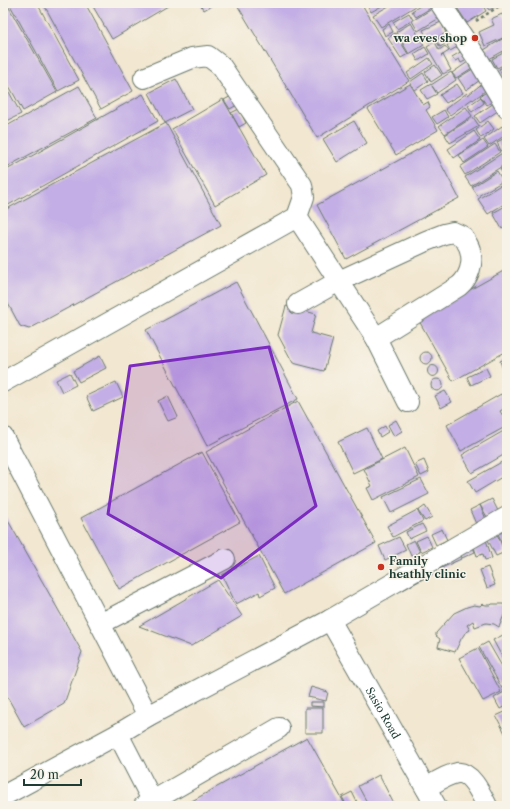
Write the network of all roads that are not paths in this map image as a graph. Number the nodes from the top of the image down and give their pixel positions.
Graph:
1 (440, 3) edge
2 (144, 78) dead end
3 (507, 108) edge
4 (298, 217) junction
5 (339, 282) junction
6 (298, 304) dead end
7 (376, 338) junction
8 (3, 382) edge
9 (408, 402) dead end
10 (3, 437) edge
11 (507, 517) edge
12 (225, 559) dead end
13 (330, 620) junction
14 (100, 624) junction
15 (148, 716) junction
16 (279, 728) dead end
17 (118, 734) junction
18 (426, 788) junction
19 (3, 796) edge
20 (151, 804) edge
21 (436, 806) edge
22 (487, 806) edge

1 - 3 street
2 - 4 street
4 - 5 street
4 - 8 street
5 - 6 street
5 - 7 street
5 - 7 street
7 - 9 street
10 - 14 street
11 - 13 street
12 - 14 street
13 - 15 street
13 - 18 street, Sasio Road
14 - 15 street
15 - 17 street
16 - 20 street
17 - 19 street
17 - 20 street
18 - 21 street, Sasio Road
18 - 22 street

